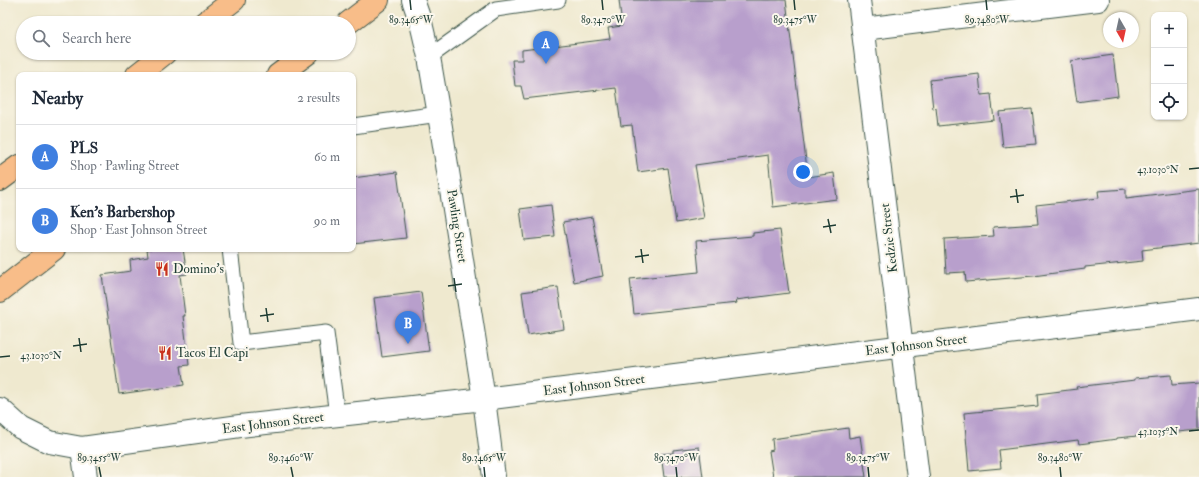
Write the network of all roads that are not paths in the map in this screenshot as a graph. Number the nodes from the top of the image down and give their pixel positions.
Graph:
1 (234, 0) edge
2 (378, 0) edge
3 (413, 0) edge
4 (558, 0) edge
5 (860, 0) edge
6 (1098, 0) edge
7 (213, 16) edge
8 (356, 17) edge
9 (863, 29) junction
10 (429, 57) junction
11 (156, 60) edge
12 (298, 60) edge
13 (141, 72) edge
14 (282, 72) edge
15 (439, 114) junction
16 (356, 126) edge
17 (16, 168) edge
18 (0, 180) edge
19 (50, 252) edge
20 (230, 252) edge
21 (0, 291) edge
22 (1199, 309) edge
23 (902, 347) junction
24 (484, 399) junction
25 (0, 409) edge
26 (337, 415) junction
27 (82, 448) junction
28 (86, 477) edge
29 (494, 477) edge
30 (918, 477) edge

1 - 7 main road
2 - 8 main road
3 - 10 street, Pawling Street
4 - 10 lane
5 - 9 street, Kedzie Street
6 - 9 street
9 - 23 street, Kedzie Street
10 - 15 street, Pawling Street
11 - 13 main road
12 - 14 main road
15 - 16 lane
15 - 24 street, Pawling Street
17 - 18 main road
19 - 21 main road
20 - 26 lane
22 - 23 street, East Johnson Street
23 - 24 street, East Johnson Street
23 - 30 street, Kedzie Street
24 - 26 street, East Johnson Street
24 - 29 street, Pawling Street
25 - 27 street, East Johnson Street
26 - 27 street, East Johnson Street
27 - 28 street

